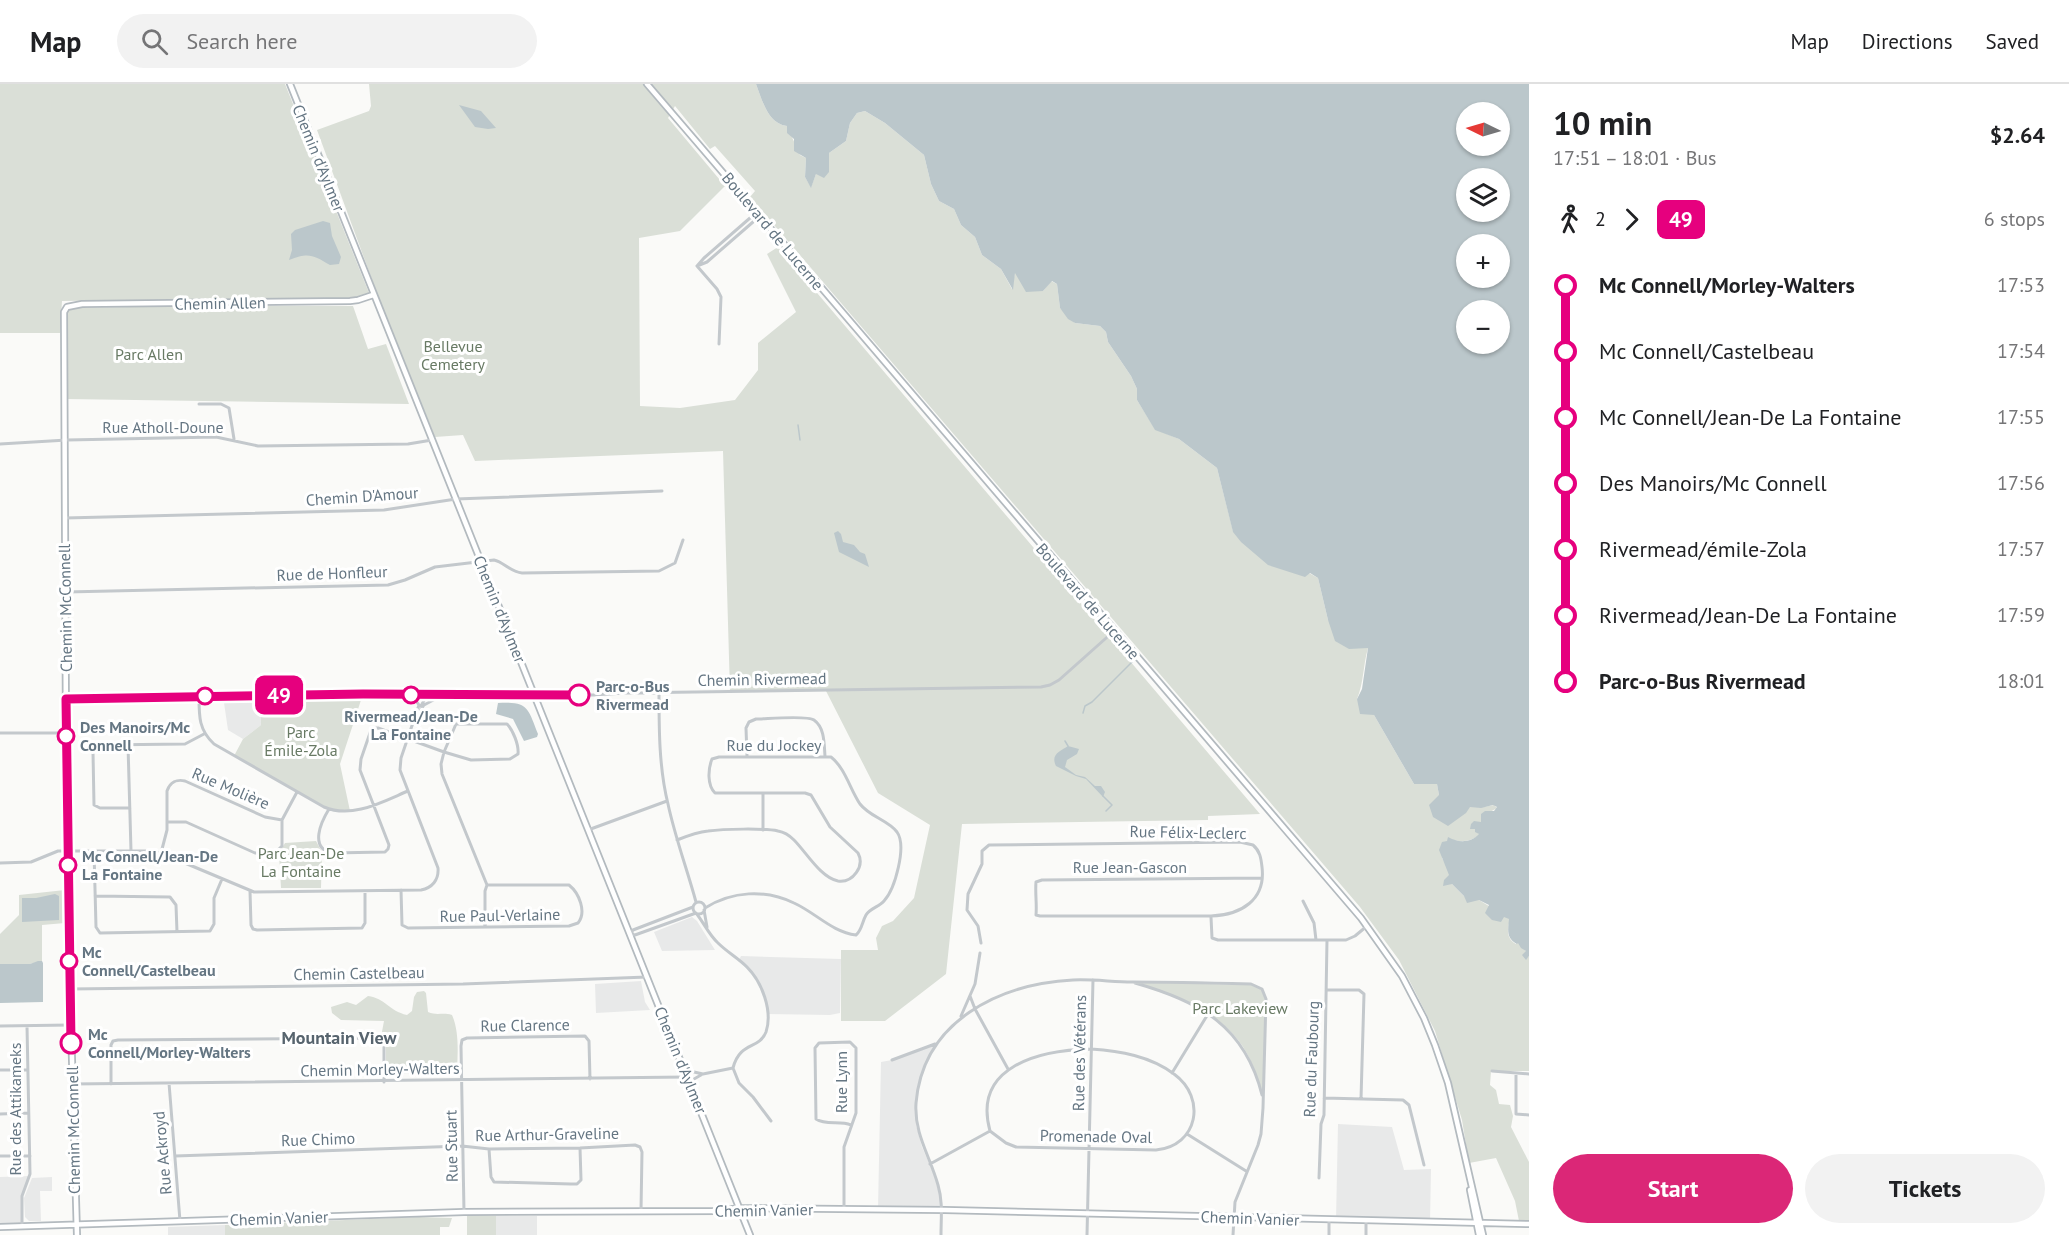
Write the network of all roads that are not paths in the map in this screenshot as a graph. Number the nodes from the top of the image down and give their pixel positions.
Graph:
1 (290, 84) edge
2 (647, 84) edge
3 (757, 215) junction
4 (373, 295) junction
5 (67, 307) joint
6 (719, 344) dead end
7 (200, 404) dead end
8 (64, 440) junction
9 (234, 440) junction
10 (432, 440) junction
11 (0, 444) edge
12 (662, 491) dead end
13 (456, 499) junction
14 (64, 518) junction
15 (683, 540) dead end
16 (480, 561) junction
17 (64, 592) junction
18 (1114, 631) junction
19 (659, 692) junction
20 (534, 694) junction
21 (398, 695) junction
22 (427, 695) junction
23 (199, 696) junction
24 (452, 696) junction
25 (66, 699) junction
26 (416, 716) junction
27 (0, 733) edge
28 (66, 733) junction
29 (204, 734) junction
30 (409, 738) junction
31 (128, 745) junction
32 (444, 752) junction
33 (747, 756) junction
34 (825, 756) junction
35 (408, 791) junction
36 (297, 792) junction
37 (763, 794) junction
38 (667, 801) junction
39 (372, 805) junction
40 (130, 808) junction
41 (329, 809) junction
42 (282, 820) junction
43 (167, 822) junction
44 (588, 830) junction
45 (763, 830) junction
46 (676, 840) junction
47 (94, 851) junction
48 (131, 851) junction
49 (68, 852) junction
50 (161, 853) junction
51 (0, 863) edge
52 (1262, 878) junction
53 (222, 879) junction
54 (487, 885) junction
55 (401, 890) junction
56 (250, 891) junction
57 (365, 891) junction
58 (95, 896) junction
59 (718, 900) junction
60 (1303, 901) dead end
61 (696, 902) junction
62 (702, 903) junction
63 (693, 907) junction
64 (704, 909) junction
65 (696, 913) junction
66 (1211, 916) junction
67 (1367, 926) junction
68 (485, 927) junction
69 (708, 931) junction
70 (177, 932) junction
71 (630, 934) junction
72 (1316, 940) junction
73 (1327, 940) junction
74 (981, 943) dead end
75 (980, 954) dead end
76 (647, 977) junction
77 (1093, 980) junction
78 (1130, 982) junction
79 (70, 989) junction
80 (1326, 990) junction
81 (970, 996) junction
82 (975, 1009) junction
83 (1208, 1014) junction
84 (960, 1017) junction
85 (71, 1025) junction
86 (0, 1026) edge
87 (27, 1026) junction
88 (936, 1043) junction
89 (1091, 1049) junction
90 (892, 1060) dead end
91 (732, 1068) junction
92 (1008, 1069) junction
93 (0, 1070) edge
94 (28, 1070) junction
95 (685, 1070) junction
96 (1492, 1071) dead end
97 (1173, 1072) junction
98 (1516, 1073) junction
99 (703, 1074) junction
100 (1529, 1074) edge
101 (688, 1077) junction
102 (590, 1079) junction
103 (461, 1081) junction
104 (384, 1082) junction
105 (169, 1083) junction
106 (72, 1084) junction
107 (111, 1084) junction
108 (691, 1085) junction
109 (1324, 1098) junction
110 (1263, 1099) junction
111 (1361, 1099) junction
112 (0, 1113) edge
113 (29, 1113) junction
114 (1529, 1115) edge
115 (771, 1121) dead end
116 (851, 1125) junction
117 (990, 1131) junction
118 (1187, 1134) junction
119 (462, 1146) junction
120 (580, 1148) junction
121 (1089, 1148) junction
122 (489, 1149) junction
123 (0, 1156) edge
124 (30, 1156) junction
125 (175, 1156) junction
126 (930, 1164) junction
127 (1424, 1165) dead end
128 (1246, 1171) junction
129 (1319, 1178) dead end
130 (739, 1208) junction
131 (844, 1209) junction
132 (641, 1210) junction
133 (942, 1210) junction
134 (464, 1212) junction
135 (1087, 1214) junction
136 (1233, 1217) junction
137 (1329, 1220) junction
138 (180, 1221) junction
139 (1366, 1221) junction
140 (1478, 1223) junction
141 (1529, 1224) edge
142 (76, 1225) junction
143 (22, 1226) junction
144 (0, 1227) edge
145 (77, 1235) edge
146 (750, 1235) edge
147 (941, 1235) edge
148 (1087, 1235) edge
149 (1233, 1235) edge
150 (1329, 1235) edge
151 (1366, 1235) edge
152 (1481, 1235) edge

1 - 4 main road, Chemin d'Aylmer
2 - 3 main road, Boulevard de Lucerne
3 - 6 street
3 - 18 main road, Boulevard de Lucerne
4 - 5 main road, Chemin Allen
4 - 10 main road, Chemin d'Aylmer
5 - 8 main road, Chemin McConnell
7 - 9 street
8 - 9 street, Rue Atholl-Doune
8 - 11 street, Rue Atholl-Doune
8 - 14 main road, Chemin McConnell
9 - 10 street, Rue Atholl-Doune
10 - 13 main road, Chemin d'Aylmer
12 - 13 street, Chemin D'Amour
13 - 14 street, Chemin D'Amour
13 - 16 main road, Chemin d'Aylmer
14 - 17 main road, Chemin McConnell
15 - 16 street, Rue de Honfleur
16 - 17 street, Rue de Honfleur
16 - 20 main road, Chemin d'Aylmer
17 - 25 main road, Chemin McConnell
18 - 19 street, Chemin Rivermead
18 - 67 main road, Boulevard de Lucerne
19 - 20 street, Chemin Rivermead
19 - 38 street
20 - 24 street, Chemin Rivermead
20 - 44 main road, Chemin d'Aylmer
21 - 22 street, Chemin Rivermead
21 - 23 street, Chemin Rivermead
21 - 26 street
22 - 24 street, Chemin Rivermead
22 - 26 street
23 - 25 street, Chemin Rivermead
23 - 29 street
24 - 26 street
25 - 28 main road, Chemin McConnell
26 - 30 street
27 - 28 street
28 - 49 main road, Chemin McConnell
29 - 31 street
29 - 36 street
30 - 32 street
30 - 35 street
30 - 39 street
31 - 40 street
31 - 40 street
32 - 32 street
32 - 54 street
33 - 34 street, Rue du Jockey
33 - 34 street
33 - 37 street, Rue du Jockey
34 - 59 street, Rue du Jockey
35 - 39 street
35 - 55 street
36 - 41 street
36 - 42 street
37 - 45 street
37 - 45 street, Rue du Jockey
38 - 44 street
38 - 46 street
39 - 41 street
39 - 41 street
40 - 48 street
42 - 43 street
42 - 43 street, Rue Molière
43 - 50 street, Rue Molière
44 - 71 main road, Chemin d'Aylmer
45 - 46 street, Rue du Jockey
46 - 61 street
47 - 48 street
47 - 49 street
47 - 58 street
48 - 50 street
49 - 51 street
49 - 79 main road, Chemin McConnell
50 - 53 street
52 - 66 street
52 - 66 street, Rue Jean-Gascon
52 - 74 street, Rue Félix-Leclerc
53 - 56 street
53 - 70 street
54 - 68 street
54 - 68 street, Rue Paul-Verlaine
55 - 57 street
55 - 68 street, Rue Paul-Verlaine
56 - 57 street
56 - 57 street
58 - 70 street
58 - 70 street
59 - 62 street
59 - 64 street
60 - 72 street
61 - 62 street
61 - 63 street
62 - 64 street
63 - 65 street
63 - 71 street
64 - 65 street
64 - 69 street
65 - 69 street
65 - 71 street
66 - 72 street
67 - 73 street
67 - 140 main road, Boulevard de Lucerne
69 - 91 street
71 - 76 main road, Chemin d'Aylmer
72 - 73 street
73 - 80 street, Rue du Faubourg
75 - 81 street
76 - 79 street, Chemin Castelbeau
76 - 95 main road, Chemin d'Aylmer
77 - 78 street
77 - 82 street
77 - 89 street, Rue des Vétérans
78 - 83 street
78 - 110 street
79 - 85 main road, Chemin McConnell
80 - 109 street, Rue du Faubourg
80 - 111 street
81 - 82 street
81 - 84 street
82 - 84 street
82 - 92 street
83 - 97 street
83 - 110 street
84 - 88 street
85 - 87 street
85 - 106 main road, Chemin McConnell
86 - 87 street
87 - 94 street, Rue des Attikameks
88 - 90 street
88 - 126 street
89 - 92 street
89 - 97 street
89 - 121 street, Rue des Vétérans
91 - 99 street
91 - 115 street
92 - 117 street
93 - 94 street
94 - 113 street, Rue des Attikameks
95 - 99 street
95 - 101 main road, Chemin d'Aylmer
96 - 98 street
97 - 118 street
98 - 100 street
98 - 114 street
99 - 108 street
101 - 102 street, Chemin Morley-Walters
101 - 108 main road, Chemin d'Aylmer
102 - 103 street, Chemin Morley-Walters
102 - 103 street, Rue Clarence
103 - 104 street, Chemin Morley-Walters
103 - 119 street, Rue Stuart
104 - 105 street, Chemin Morley-Walters
104 - 107 street
105 - 107 street, Chemin Morley-Walters
105 - 125 street, Rue Ackroyd
106 - 107 street, Chemin Morley-Walters
106 - 142 main road, Chemin McConnell
108 - 130 main road, Chemin d'Aylmer
109 - 111 street
109 - 129 street, Rue du Faubourg
110 - 128 street
111 - 127 street
112 - 113 street
113 - 124 street, Rue des Attikameks
116 - 116 street, Rue Lynn
116 - 131 street, Rue Lynn
117 - 121 street, Promenade Oval
117 - 126 street
118 - 121 street, Promenade Oval
118 - 128 street
119 - 122 street, Rue Arthur-Graveline
119 - 125 street, Rue Chimo
119 - 134 street, Rue Stuart
120 - 122 street, Rue Arthur-Graveline
120 - 122 street
120 - 132 street, Rue Arthur-Graveline
121 - 135 street, Rue des Vétérans
123 - 124 street
124 - 143 street, Rue des Attikameks
125 - 138 street, Rue Ackroyd
126 - 133 street
128 - 136 street
130 - 131 main road, Chemin Vanier
130 - 132 main road, Chemin Vanier
130 - 146 main road, Chemin d'Aylmer
131 - 133 main road, Chemin Vanier
132 - 134 main road, Chemin Vanier
133 - 135 main road, Chemin Vanier
133 - 147 street
134 - 138 main road, Chemin Vanier
135 - 136 main road, Chemin Vanier
135 - 148 street, Rue des Vétérans
136 - 137 main road, Chemin Vanier
136 - 149 street
137 - 139 main road, Chemin Vanier
137 - 150 street
138 - 142 main road, Chemin Vanier
139 - 140 main road, Chemin Vanier
139 - 151 street
140 - 141 main road, Chemin Vanier
140 - 152 main road, Boulevard de Lucerne
142 - 143 main road, Chemin Vanier
142 - 145 main road, Chemin McConnell
143 - 144 main road, Chemin Vanier

